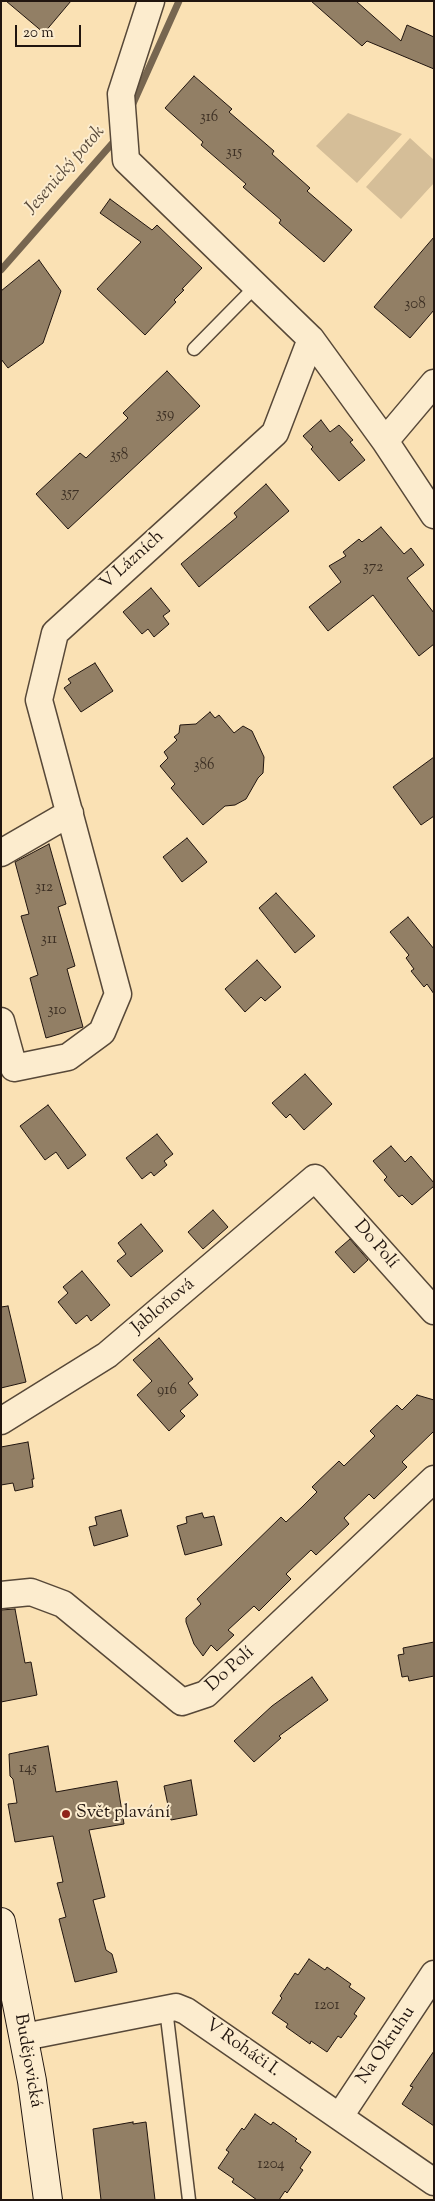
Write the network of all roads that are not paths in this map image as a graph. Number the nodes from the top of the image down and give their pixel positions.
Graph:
1 (152, 1) edge
2 (256, 286) junction
3 (311, 340) junction
4 (194, 349) dead end
5 (434, 383) edge
6 (384, 440) junction
7 (434, 515) edge
8 (70, 813) junction
9 (1, 853) edge
10 (1, 1021) edge
11 (315, 1178) joint
12 (434, 1311) edge
13 (1, 1422) edge
14 (434, 1479) edge
15 (1, 1595) edge
16 (1, 1922) edge
17 (434, 1974) edge
18 (166, 2009) junction
19 (24, 2037) junction
20 (340, 2116) junction
21 (434, 2182) edge
22 (48, 2200) edge
23 (189, 2200) edge

1 - 2 street
2 - 3 street
2 - 4 lane
3 - 6 street
3 - 8 street, V Lázních
5 - 6 street
6 - 7 street
8 - 9 street
8 - 10 street, V Lázních
11 - 12 street, Do Polí
11 - 13 street, Jabloňová
14 - 15 street, Do Polí
16 - 19 main road, Budějovická
17 - 20 street, Na Okruhu
18 - 19 street, V Roháči I.
18 - 20 street, V Roháči I.
18 - 23 lane
19 - 22 main road, Budějovická
20 - 21 street, V Roháči I.

